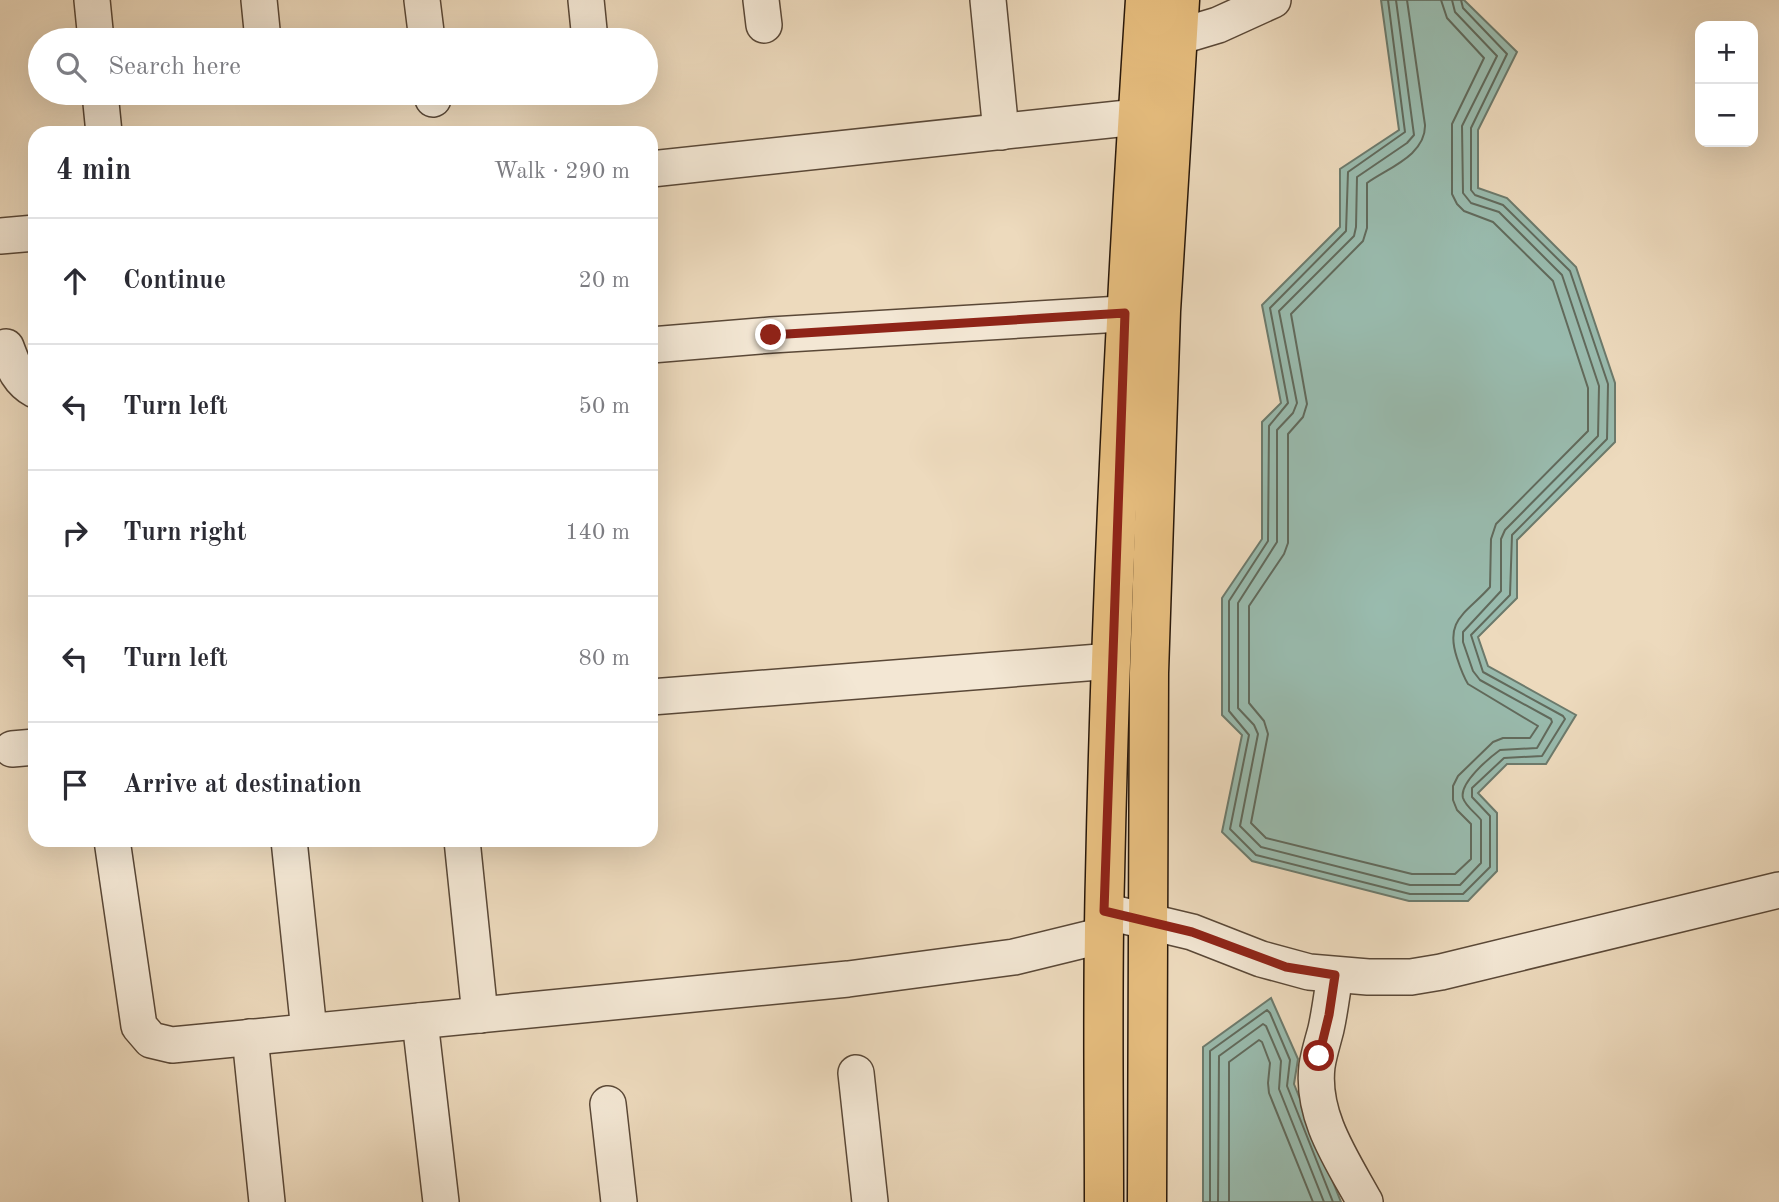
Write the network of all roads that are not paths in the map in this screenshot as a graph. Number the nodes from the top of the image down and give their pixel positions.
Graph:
1 (92, 0) edge
2 (259, 0) edge
3 (422, 0) edge
4 (586, 0) edge
5 (988, 0) edge
6 (1145, 0) edge
7 (1180, 0) edge
8 (1273, 0) edge
9 (95, 28) edge
10 (262, 28) edge
11 (426, 28) edge
12 (589, 28) edge
13 (1178, 37) junction
14 (101, 105) edge
15 (1137, 117) junction
16 (103, 126) edge
17 (1001, 132) junction
18 (658, 168) edge
19 (28, 234) edge
20 (0, 236) edge
21 (1143, 312) junction
22 (658, 344) edge
23 (6, 347) dead end
24 (28, 386) edge
25 (1112, 661) junction
26 (658, 696) edge
27 (113, 847) edge
28 (290, 847) edge
29 (463, 847) edge
30 (1779, 890) edge
31 (1148, 921) junction
32 (1104, 923) junction
33 (1335, 975) junction
34 (480, 1016) junction
35 (421, 1021) junction
36 (309, 1031) junction
37 (250, 1037) junction
38 (856, 1073) dead end
39 (608, 1104) dead end
40 (267, 1202) edge
41 (441, 1202) edge
42 (619, 1202) edge
43 (870, 1202) edge
44 (1104, 1202) edge
45 (1147, 1202) edge
46 (1365, 1202) edge

1 - 9 street
2 - 10 street
3 - 11 street
4 - 12 street
5 - 17 street
6 - 15 main road
7 - 13 main road
8 - 13 street
13 - 21 main road
14 - 16 street
15 - 17 street
15 - 21 main road
17 - 18 street
19 - 20 street
21 - 22 street
21 - 25 main road
21 - 31 main road
23 - 24 street
25 - 26 street
25 - 32 main road
27 - 37 street
28 - 36 street
29 - 34 street
30 - 33 street
31 - 32 street
31 - 33 street
31 - 45 main road
32 - 34 street
32 - 44 main road
33 - 46 street
34 - 35 street
35 - 36 street
35 - 41 street
36 - 37 street
37 - 40 street
38 - 43 street
39 - 42 street

